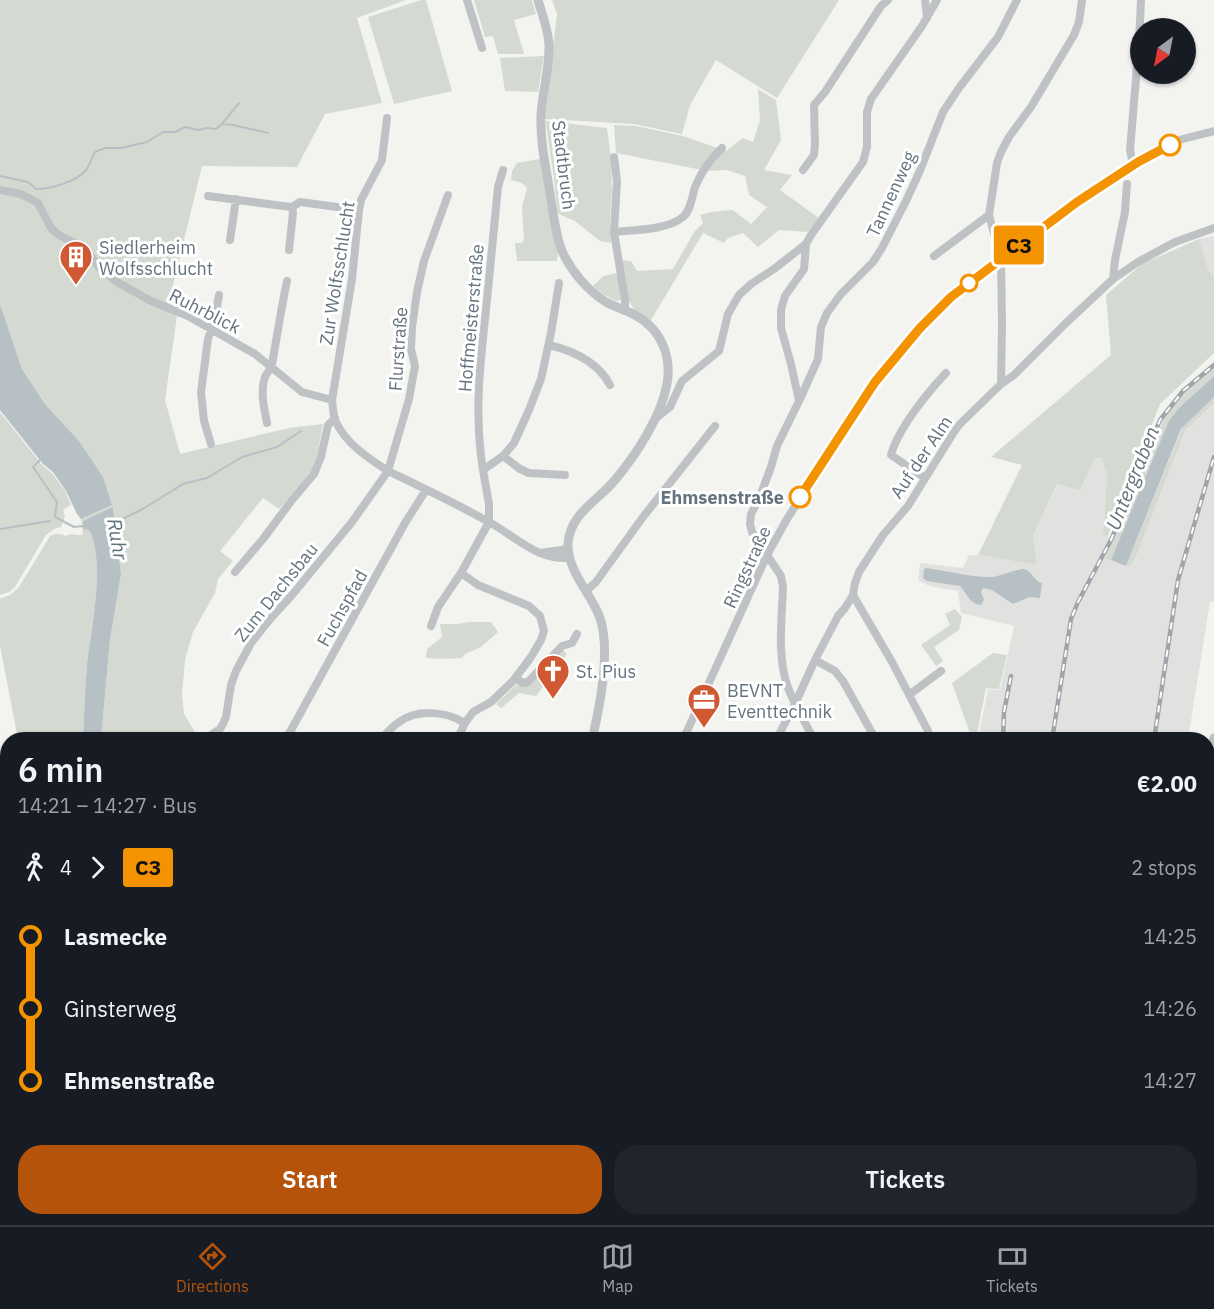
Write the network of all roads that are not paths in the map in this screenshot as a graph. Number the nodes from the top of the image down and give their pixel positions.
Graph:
1 (467, 0) edge
2 (538, 0) edge
3 (888, 0) edge
4 (925, 0) edge
5 (937, 0) edge
6 (1017, 0) edge
7 (1082, 0) edge
8 (1141, 0) edge
9 (927, 18) junction
10 (482, 48) dead end
11 (387, 118) dead end
12 (1214, 131) edge
13 (722, 148) dead end
14 (614, 157) dead end
15 (1133, 165) junction
16 (503, 170) dead end
17 (803, 170) dead end
18 (1127, 184) dead end
19 (0, 190) edge
20 (448, 195) dead end
21 (208, 196) dead end
22 (236, 199) junction
23 (292, 207) junction
24 (359, 210) junction
25 (989, 215) junction
26 (1214, 228) edge
27 (614, 231) junction
28 (230, 240) dead end
29 (806, 244) junction
30 (289, 250) dead end
31 (934, 256) dead end
32 (1000, 259) junction
33 (1113, 279) junction
34 (287, 281) dead end
35 (559, 283) dead end
36 (219, 295) dead end
37 (625, 311) junction
38 (212, 329) junction
39 (549, 345) junction
40 (271, 368) junction
41 (946, 373) dead end
42 (1000, 384) junction
43 (610, 385) dead end
44 (332, 400) junction
45 (799, 401) junction
46 (335, 418) junction
47 (655, 419) junction
48 (267, 423) dead end
49 (715, 426) dead end
50 (211, 444) dead end
51 (503, 456) junction
52 (483, 470) junction
53 (388, 471) junction
54 (565, 475) dead end
55 (925, 478) junction
56 (426, 490) junction
57 (489, 522) junction
58 (569, 554) junction
59 (767, 555) junction
60 (236, 572) dead end
61 (460, 573) junction
62 (586, 591) junction
63 (853, 595) junction
64 (431, 626) dead end
65 (577, 634) dead end
66 (815, 660) junction
67 (941, 671) dead end
68 (515, 678) junction
69 (909, 695) junction
70 (795, 704) junction
71 (465, 723) junction
72 (784, 724) junction
73 (807, 726) junction
74 (216, 732) edge
75 (290, 732) edge
76 (388, 732) edge
77 (461, 732) edge
78 (594, 732) edge
79 (687, 732) edge
80 (780, 732) edge
81 (810, 732) edge
82 (872, 732) edge
83 (928, 732) edge

1 - 10 street
2 - 37 street, Stadtbruch
3 - 17 street
4 - 9 street
5 - 9 street
6 - 45 street, Tannenweg
7 - 25 street
8 - 15 street
9 - 29 street
11 - 24 street, Zur Wolfsschlucht
12 - 15 street, Ringstraße
13 - 27 street
14 - 27 street
15 - 32 street, Ringstraße
16 - 52 street, Hoffmeisterstraße
18 - 33 street
19 - 38 street, Ruhrblick
20 - 53 street, Flurstraße
21 - 22 street
22 - 23 street
22 - 28 street
23 - 24 street
23 - 30 street
24 - 44 street, Zur Wolfsschlucht
25 - 31 street
25 - 32 street
26 - 33 street, Auf der Alm
27 - 37 street
29 - 45 street
29 - 47 street
32 - 42 street
32 - 59 street, Ringstraße
33 - 42 street, Auf der Alm
34 - 40 street
35 - 39 street
36 - 38 street
37 - 47 street, Stadtbruch
38 - 40 street, Ruhrblick
38 - 50 street
39 - 43 street
39 - 51 street
40 - 44 street, Ruhrblick
40 - 48 street
41 - 55 street
42 - 55 street, Auf der Alm
44 - 46 street
45 - 59 street
46 - 53 street
46 - 60 street
47 - 58 street, Stadtbruch
49 - 62 street
51 - 52 street
51 - 54 street
52 - 57 street, Hoffmeisterstraße
53 - 56 street
53 - 74 street, Zum Dachsbau
55 - 63 street, Auf der Alm
56 - 57 street
56 - 75 street, Fuchspfad
57 - 58 street
57 - 61 street
58 - 62 street
59 - 70 street
59 - 79 street, Ringstraße
61 - 64 street
61 - 68 street
62 - 78 street
63 - 66 street, Auf der Alm
63 - 69 street
65 - 68 street
66 - 70 street, Auf der Alm
66 - 82 street
67 - 69 street
68 - 71 street
69 - 83 street
70 - 72 street, Auf der Alm
70 - 73 street
71 - 76 street
71 - 77 street
72 - 73 street
72 - 80 street, Auf der Alm
73 - 81 street

